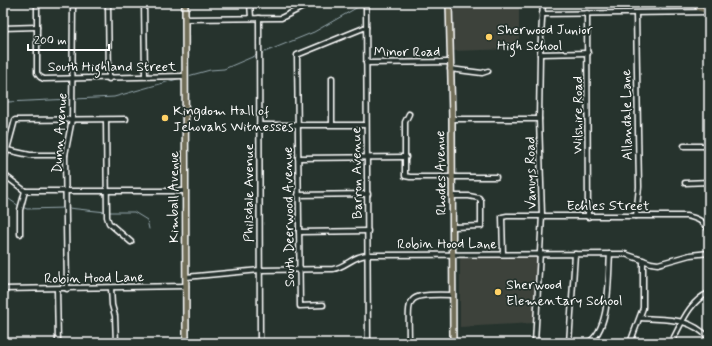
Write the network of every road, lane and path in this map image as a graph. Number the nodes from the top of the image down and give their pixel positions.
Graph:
1 (37, 3) edge
2 (73, 3) edge
3 (108, 3) edge
4 (144, 3) edge
5 (185, 3) edge
6 (250, 3) edge
7 (311, 3) edge
8 (366, 3) edge
9 (449, 3) edge
10 (543, 3) edge
11 (696, 3) edge
12 (706, 5) edge
13 (699, 8) junction
14 (709, 12) edge
15 (587, 13) junction
16 (687, 13) junction
17 (542, 14) junction
18 (636, 14) junction
19 (250, 18) junction
20 (259, 18) junction
21 (185, 19) junction
22 (37, 27) junction
23 (366, 27) junction
24 (3, 28) edge
25 (588, 53) junction
26 (540, 54) junction
27 (449, 62) junction
28 (366, 63) junction
29 (450, 69) junction
30 (488, 71) dead end
31 (145, 76) junction
32 (184, 76) junction
33 (332, 78) dead end
34 (73, 79) junction
35 (109, 79) junction
36 (409, 114) dead end
37 (126, 119) dead end
38 (452, 119) junction
39 (540, 119) junction
40 (72, 120) junction
41 (106, 120) junction
42 (332, 124) junction
43 (259, 125) junction
44 (297, 125) junction
45 (366, 125) junction
46 (684, 146) dead end
47 (709, 146) edge
48 (7, 150) junction
49 (65, 155) junction
50 (367, 157) junction
51 (406, 157) junction
52 (298, 158) junction
53 (3, 164) edge
54 (3, 174) edge
55 (452, 177) junction
56 (496, 177) dead end
57 (709, 182) edge
58 (685, 183) dead end
59 (25, 191) junction
60 (185, 191) junction
61 (66, 192) junction
62 (107, 192) junction
63 (368, 194) junction
64 (298, 195) junction
65 (452, 196) junction
66 (542, 215) junction
67 (636, 216) junction
68 (588, 217) junction
69 (453, 227) junction
70 (709, 230) edge
71 (368, 231) junction
72 (299, 232) junction
73 (20, 234) dead end
74 (131, 242) dead end
75 (709, 253) edge
76 (453, 254) junction
77 (503, 254) junction
78 (539, 254) junction
79 (575, 254) junction
80 (610, 254) junction
81 (368, 255) junction
82 (643, 260) junction
83 (300, 269) junction
84 (260, 270) junction
85 (186, 277) junction
86 (186, 286) junction
87 (111, 288) junction
88 (3, 289) edge
89 (57, 289) junction
90 (67, 289) junction
91 (709, 293) edge
92 (452, 295) junction
93 (324, 306) dead end
94 (641, 318) junction
95 (683, 321) junction
96 (709, 338) edge
97 (116, 342) dead end
98 (58, 343) edge
99 (186, 343) edge
100 (260, 343) edge
101 (368, 343) edge
102 (409, 343) edge
103 (453, 343) edge
104 (535, 343) edge
105 (569, 343) edge
106 (587, 343) edge
107 (630, 343) edge
108 (671, 343) edge

1 - 22 street
2 - 34 street, Dunn Avenue
3 - 35 street
4 - 31 street
5 - 21 main road, Kimball Avenue
6 - 19 street
7 - 20 street
8 - 23 street, Barron Avenue
9 - 27 main road, Rhodes Avenue
10 - 17 street, Vanuys Road
11 - 13 main road
12 - 13 street
13 - 14 main road
13 - 16 street
14 - 16 street
15 - 17 street
15 - 18 street
15 - 25 street, Wilshire Road
16 - 18 street
17 - 26 street, Vanuys Road
18 - 67 street, Allandale Lane
19 - 20 street
19 - 21 street
20 - 43 street, Philsdale Avenue
21 - 32 main road, Kimball Avenue
22 - 24 street
22 - 34 street, South Highland Street
23 - 28 street, Barron Avenue
23 - 44 street, South Deerwood Avenue
25 - 26 street
25 - 68 street, Wilshire Road
26 - 39 street, Vanuys Road
27 - 28 street, Minor Road
27 - 29 main road, Rhodes Avenue
28 - 45 street, Barron Avenue
29 - 30 street
29 - 38 main road, Rhodes Avenue
31 - 32 street, South Highland Street
31 - 35 street, South Highland Street
32 - 60 main road, Kimball Avenue
33 - 42 street
34 - 35 street, South Highland Street
34 - 40 street, Dunn Avenue
36 - 51 street
37 - 41 street
38 - 39 street
38 - 55 main road, Rhodes Avenue
39 - 66 street, Vanuys Road
40 - 41 street
40 - 48 street
40 - 49 street, Dunn Avenue
41 - 62 street
42 - 44 street
42 - 45 street
43 - 44 street
43 - 84 street, Philsdale Avenue
44 - 52 street, South Deerwood Avenue
45 - 50 street, Barron Avenue
46 - 47 street
48 - 49 street
48 - 53 street
49 - 61 street, Dunn Avenue
50 - 51 street
50 - 52 street
50 - 63 street, Barron Avenue
51 - 55 street
52 - 64 street, South Deerwood Avenue
54 - 59 street
55 - 56 street
55 - 65 main road, Rhodes Avenue
57 - 58 street
59 - 61 street
59 - 73 street
60 - 62 street
60 - 85 main road, Kimball Avenue
61 - 62 street
61 - 90 street, Dunn Avenue
62 - 74 street
63 - 64 street
63 - 71 street, Barron Avenue
64 - 72 street, South Deerwood Avenue
65 - 69 main road, Rhodes Avenue
65 - 69 street
66 - 68 street, Echles Street
66 - 77 street, Echles Street
66 - 78 street, Vanuys Road
67 - 68 street, Echles Street
67 - 70 street, Echles Street
69 - 76 main road, Rhodes Avenue
71 - 72 street
71 - 81 street, Barron Avenue
72 - 83 street, South Deerwood Avenue
75 - 82 street, Robin Hood Lane
76 - 77 street, Robin Hood Lane
76 - 81 street, Robin Hood Lane
76 - 92 main road, Rhodes Avenue
77 - 78 street, Robin Hood Lane
78 - 79 street, Robin Hood Lane
78 - 104 street, Vanuys Road
79 - 80 street, Robin Hood Lane
79 - 105 street
80 - 82 street, Robin Hood Lane
80 - 106 street
81 - 83 street, Robin Hood Lane
81 - 101 street, Barron Avenue
82 - 94 street
83 - 84 street, Robin Hood Lane
83 - 93 street, South Deerwood Avenue
84 - 85 street, Robin Hood Lane
84 - 100 street, Philsdale Avenue
85 - 86 main road, Kimball Avenue
86 - 87 street, Robin Hood Lane
86 - 99 main road, Kimball Avenue
87 - 90 street, Robin Hood Lane
87 - 97 street
88 - 89 street, Robin Hood Lane
89 - 90 street, Robin Hood Lane
89 - 98 street
91 - 95 street
92 - 102 street
92 - 103 main road, Rhodes Avenue
94 - 95 street
94 - 107 street
95 - 96 street
95 - 108 street

